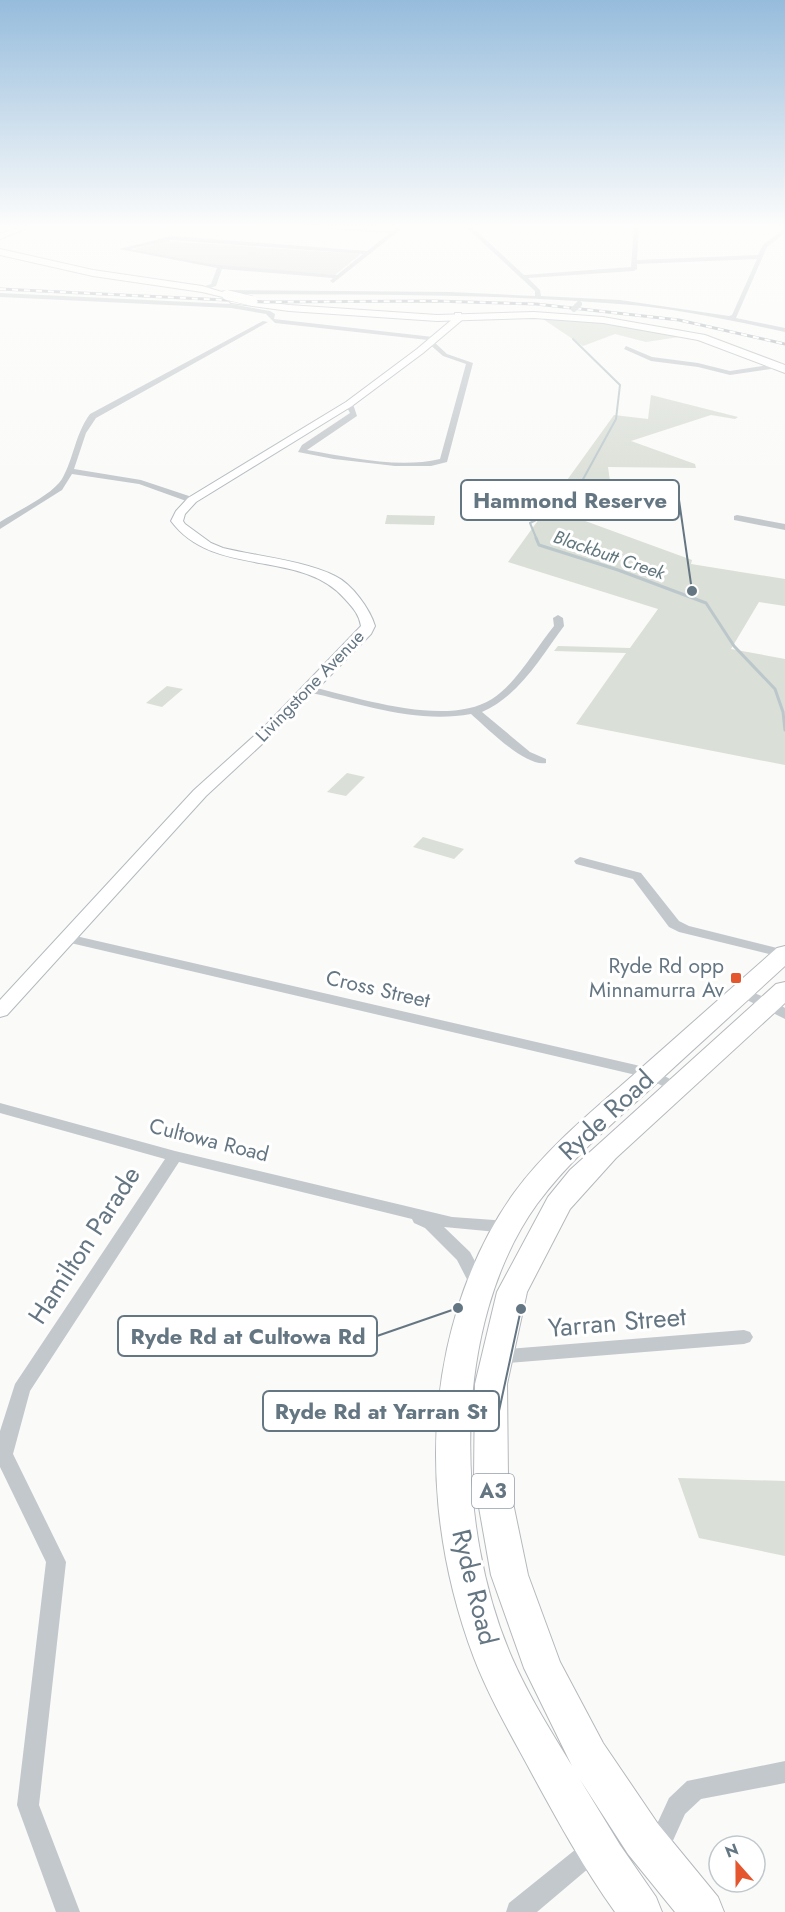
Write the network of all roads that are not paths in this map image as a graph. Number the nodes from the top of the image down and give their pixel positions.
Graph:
1 (271, 315) edge
2 (443, 315) edge
3 (448, 315) edge
4 (483, 315) edge
5 (600, 315) edge
6 (715, 315) edge
7 (735, 315) edge
8 (459, 316) junction
9 (731, 318) junction
10 (270, 320) junction
11 (785, 330) edge
12 (432, 340) junction
13 (626, 348) dead end
14 (782, 366) edge
15 (349, 404) junction
16 (72, 471) junction
17 (192, 500) junction
18 (737, 518) dead end
19 (0, 526) edge
20 (785, 527) edge
21 (558, 618) dead end
22 (308, 689) junction
23 (474, 711) junction
24 (542, 761) dead end
25 (580, 861) dead end
26 (67, 938) junction
27 (784, 954) edge
28 (742, 992) junction
29 (780, 1003) edge
30 (1, 1009) edge
31 (664, 1081) junction
32 (0, 1108) edge
33 (175, 1156) junction
34 (408, 1212) junction
35 (508, 1227) junction
36 (480, 1287) junction
37 (744, 1337) dead end
38 (495, 1357) junction
39 (785, 1772) edge
40 (596, 1848) junction
41 (656, 1856) junction
42 (68, 1912) edge
43 (518, 1912) edge
44 (641, 1912) edge
45 (703, 1912) edge

1 - 10 street
2 - 8 highway
3 - 8 highway, bridge
4 - 8 highway
5 - 14 highway
6 - 9 street
7 - 9 street
8 - 12 street
9 - 11 street
10 - 12 street
10 - 16 street
12 - 15 street
12 - 15 street
13 - 14 street
15 - 17 street
16 - 17 street
16 - 19 street
17 - 22 street, Livingstone Avenue
18 - 20 street
21 - 23 street
22 - 23 street
22 - 26 street, Livingstone Avenue
23 - 24 street
25 - 27 street
26 - 30 street, Livingstone Avenue
26 - 31 street, Cross Street
27 - 28 highway, Ryde Road / A3
28 - 29 street
28 - 31 highway, Ryde Road / A3
29 - 31 highway, Ryde Road / A3
31 - 35 highway, Ryde Road / A3
31 - 38 highway, Ryde Road / A3
32 - 33 street, Cultowa Road
33 - 34 street, Cultowa Road
33 - 42 street, Hamilton Parade
34 - 35 street, Cultowa Road
34 - 36 street, Cultowa Road
35 - 36 highway, Ryde Road / A3
36 - 40 highway, Ryde Road / A3
37 - 38 street, Yarran Street
38 - 41 highway, Ryde Road / A3
39 - 41 street
40 - 43 street
40 - 44 highway, Ryde Road / A3
41 - 45 highway, Ryde Road / A3

